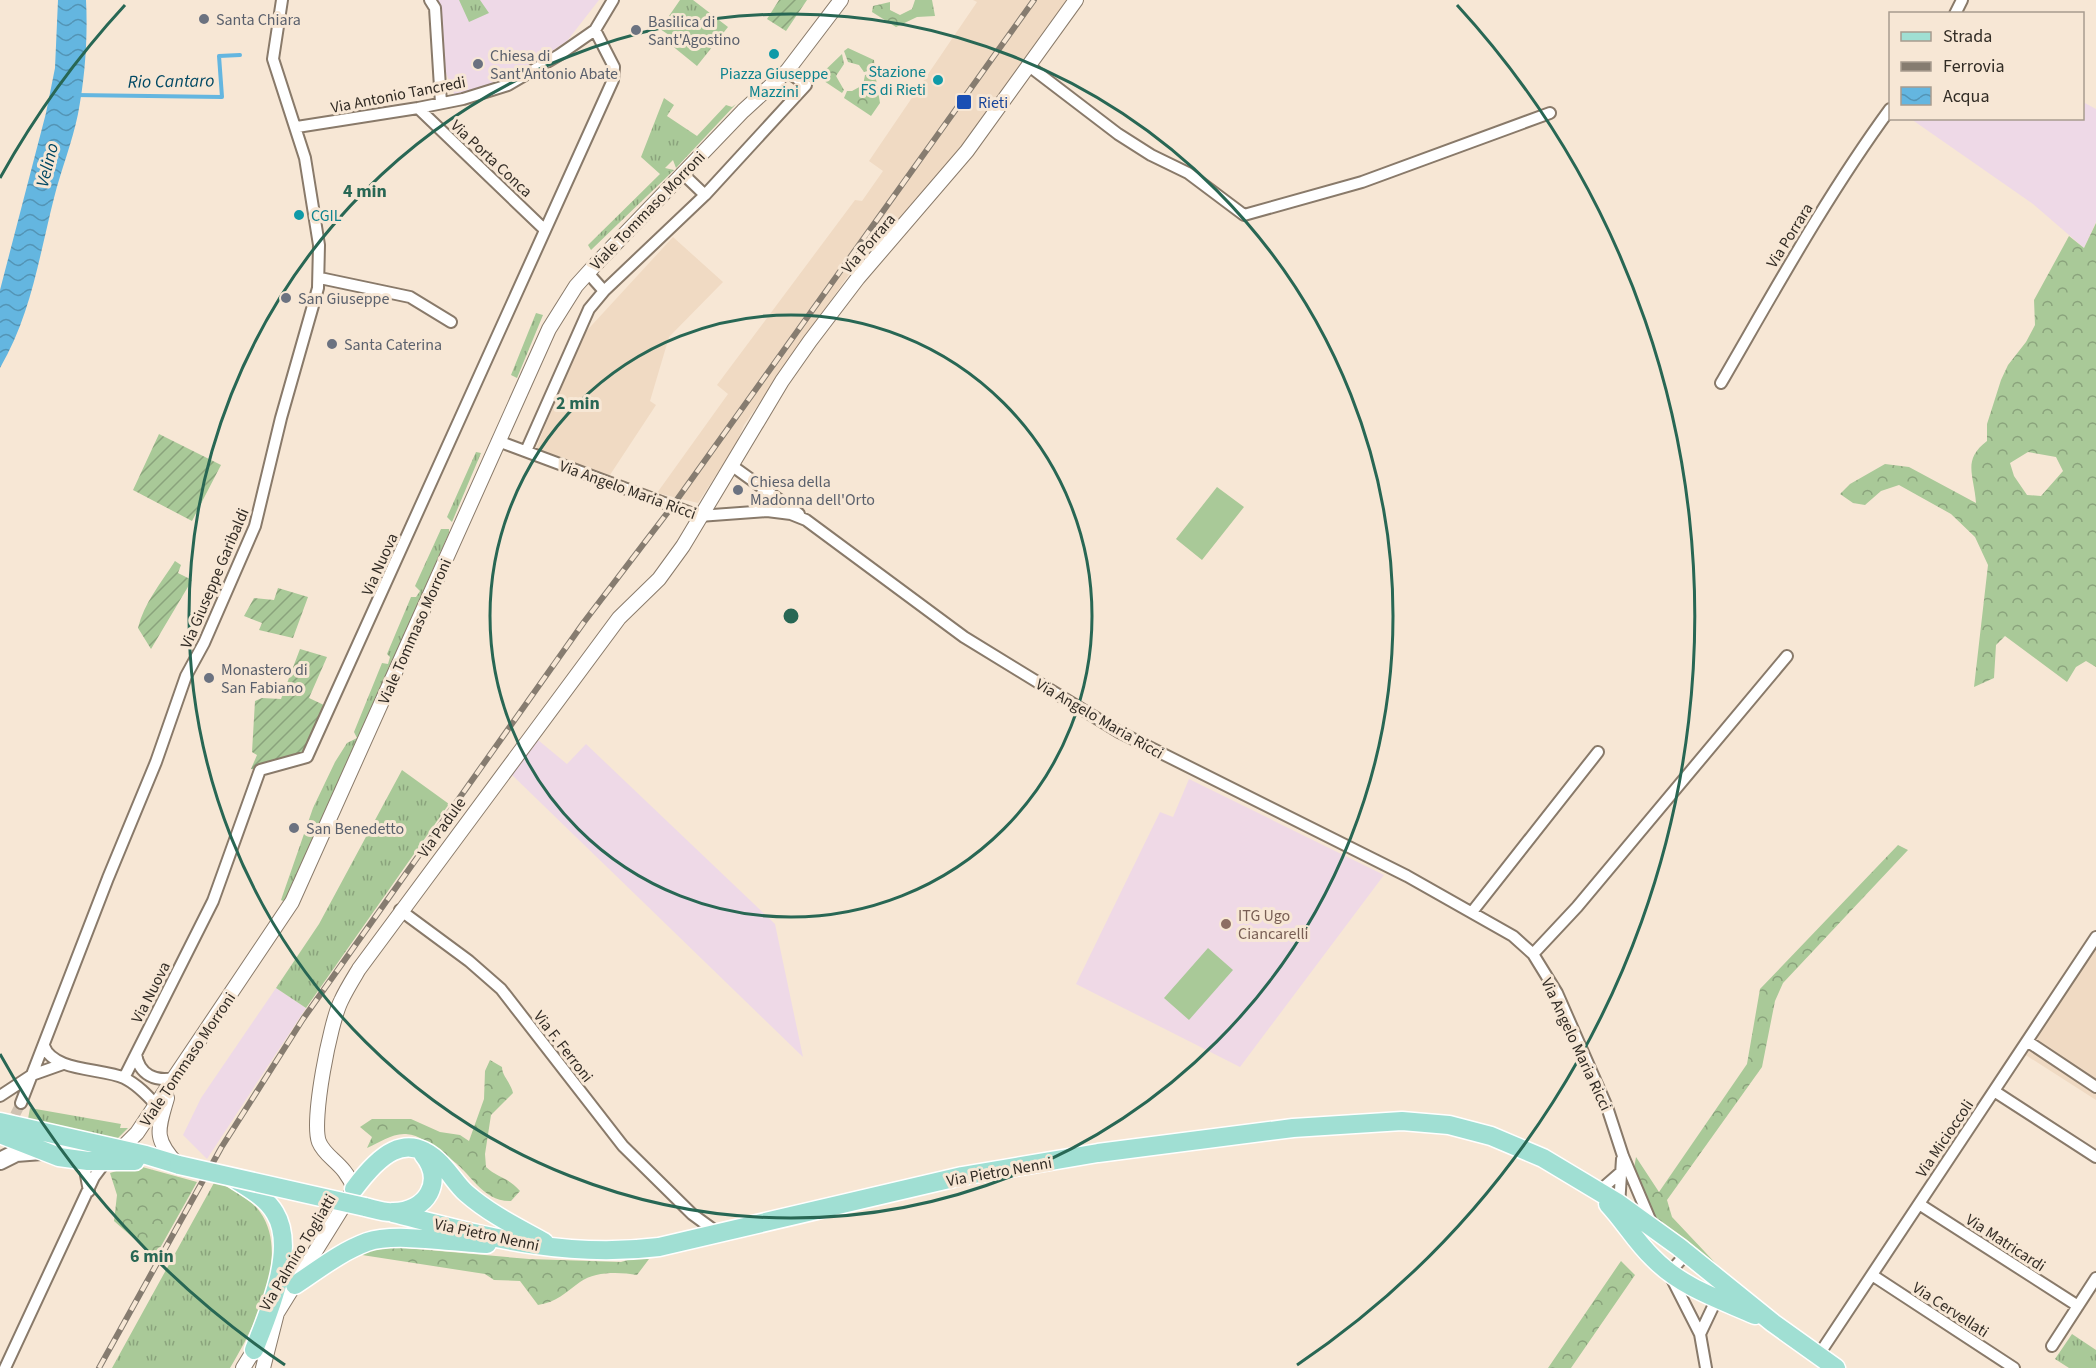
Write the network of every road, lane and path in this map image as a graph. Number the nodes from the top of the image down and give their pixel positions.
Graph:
1 (282, 0) edge
2 (430, 0) edge
3 (613, 0) edge
4 (841, 0) edge
5 (1076, 0) edge
6 (595, 30) junction
7 (1029, 66) junction
8 (787, 71) junction
9 (441, 103) junction
10 (418, 108) junction
11 (1889, 109) edge
12 (1550, 112) dead end
13 (297, 127) junction
14 (682, 173) junction
15 (705, 195) junction
16 (545, 230) junction
17 (588, 273) junction
18 (320, 278) junction
19 (604, 291) junction
20 (451, 322) dead end
21 (1720, 383) dead end
22 (498, 441) junction
23 (526, 451) junction
24 (731, 465) junction
25 (699, 516) junction
26 (807, 520) junction
27 (1787, 656) dead end
28 (1598, 752) dead end
29 (400, 910) junction
30 (1472, 912) junction
31 (2096, 937) edge
32 (1533, 954) junction
33 (2027, 1041) junction
34 (44, 1046) junction
35 (136, 1054) junction
36 (63, 1064) junction
37 (32, 1075) junction
38 (124, 1078) junction
39 (173, 1081) junction
40 (2096, 1088) edge
41 (1994, 1090) junction
42 (0, 1096) edge
43 (21, 1103) tunnel mouth
44 (157, 1106) junction
45 (4, 1130) edge
46 (136, 1135) junction
47 (420, 1150) junction
48 (42, 1151) junction
49 (146, 1155) junction
50 (1623, 1156) junction
51 (2096, 1156) edge
52 (97, 1158) junction
53 (0, 1161) edge
54 (179, 1165) junction
55 (1621, 1173) junction
56 (233, 1178) junction
57 (354, 1189) junction
58 (89, 1191) junction
59 (1597, 1193) junction
60 (1919, 1203) junction
61 (1619, 1210) junction
62 (393, 1213) junction
63 (692, 1214) junction
64 (718, 1233) junction
65 (1661, 1233) junction
66 (680, 1242) junction
67 (513, 1243) junction
68 (556, 1248) junction
69 (1687, 1253) junction
70 (1651, 1257) junction
71 (1669, 1274) junction
72 (1872, 1275) junction
73 (2096, 1278) edge
74 (1724, 1281) junction
75 (295, 1285) junction
76 (1718, 1299) junction
77 (2078, 1306) junction
78 (277, 1312) junction
79 (1773, 1323) junction
80 (1700, 1334) junction
81 (2052, 1346) dead end
82 (254, 1350) junction
83 (1818, 1356) junction
84 (5, 1368) edge
85 (243, 1368) edge
86 (263, 1368) edge
87 (1706, 1368) edge
88 (1836, 1368) edge
89 (2014, 1368) edge

1 - 13 street, Via Giuseppe Garibaldi
2 - 9 street
3 - 6 street, Via Antonio Tancredi
4 - 8 street, Viale Tommaso Morroni
5 - 7 street, Via Porrara
6 - 9 street, Via Antonio Tancredi
6 - 16 street, Via Nuova
7 - 12 street
7 - 24 street, Via Porrara
8 - 14 street, Viale Tommaso Morroni
8 - 15 street
9 - 10 street, Via Antonio Tancredi
10 - 13 street, Via Antonio Tancredi
10 - 16 street, Via Porta Conca
11 - 21 street, Via Porrara
13 - 18 street, Via Giuseppe Garibaldi
14 - 15 street
14 - 17 street, Viale Tommaso Morroni
15 - 19 street
16 - 35 street, Via Nuova
17 - 19 street
17 - 22 street, Viale Tommaso Morroni
18 - 20 street
18 - 34 street, Via Giuseppe Garibaldi
19 - 23 street
22 - 23 street, Via Angelo Maria Ricci
22 - 39 street, Viale Tommaso Morroni
23 - 25 street, Via Angelo Maria Ricci
24 - 25 street, Via Porrara
24 - 26 street
25 - 26 street, Via Angelo Maria Ricci
25 - 29 street, Via Padule
26 - 30 street, Via Angelo Maria Ricci
27 - 32 street
28 - 30 street
29 - 57 street, Via Padule
29 - 63 street, Via F. Ferroni
30 - 32 street, Via Angelo Maria Ricci
31 - 33 street, Via Micioccoli
32 - 50 street, Via Angelo Maria Ricci
33 - 40 street
33 - 41 street, Via Micioccoli
34 - 36 street
34 - 37 street, Via Giuseppe Garibaldi
35 - 38 street, Via Nuova
35 - 39 street
36 - 37 street
36 - 38 street
37 - 42 street
37 - 43 street, Via Giuseppe Garibaldi
38 - 44 street
39 - 44 street, Viale Tommaso Morroni
39 - 54 street
41 - 51 street
41 - 60 street, Via Micioccoli
44 - 46 street, Viale Tommaso Morroni
45 - 48 main road
45 - 52 main road
46 - 49 street
46 - 52 street, Viale Tommaso Morroni
47 - 57 main road
47 - 62 main road
47 - 68 main road
48 - 52 main road
48 - 53 main road
49 - 52 main road
49 - 54 main road
50 - 55 street, Via Angelo Maria Ricci
50 - 65 street, Via Angelo Maria Ricci
52 - 54 main road
52 - 58 street
52 - 58 street
54 - 56 main road, bridge
55 - 59 street
55 - 61 street, Via Angelo Maria Ricci
56 - 62 main road, Via Pietro Nenni, bridge
56 - 82 main road
57 - 75 street, Via Palmiro Togliatti
58 - 84 street
59 - 61 main road, Via Angelo Maria Ricci
59 - 64 main road, Via Pietro Nenni
60 - 72 street, Via Micioccoli
60 - 77 street, Via Matricardi
61 - 65 main road, Via Angelo Maria Ricci
61 - 70 main road, Via Angelo Maria Ricci
62 - 67 main road, Via Pietro Nenni
63 - 64 street, Via F. Ferroni
63 - 66 street
64 - 66 main road, Via Pietro Nenni
65 - 69 main road, Via Angelo Maria Ricci
65 - 70 street
66 - 68 main road, Via Pietro Nenni
67 - 68 main road, Via Pietro Nenni
67 - 75 main road
69 - 71 street
69 - 74 main road, Via Angelo Maria Ricci
70 - 71 main road, Via Angelo Maria Ricci
71 - 76 main road, Via Angelo Maria Ricci
71 - 80 street
72 - 83 street, Via Micioccoli
72 - 89 street, Via Cervellati
73 - 77 street
74 - 76 street
74 - 79 main road, Via Angelo Maria Ricci
75 - 78 street, Via Palmiro Togliatti
76 - 79 main road, Via Angelo Maria Ricci
76 - 80 street
77 - 81 street
78 - 82 street
78 - 86 street, Via Palmiro Togliatti
79 - 83 main road, Via Angelo Maria Ricci
80 - 87 street
82 - 85 street
83 - 88 main road, Via Angelo Maria Ricci

